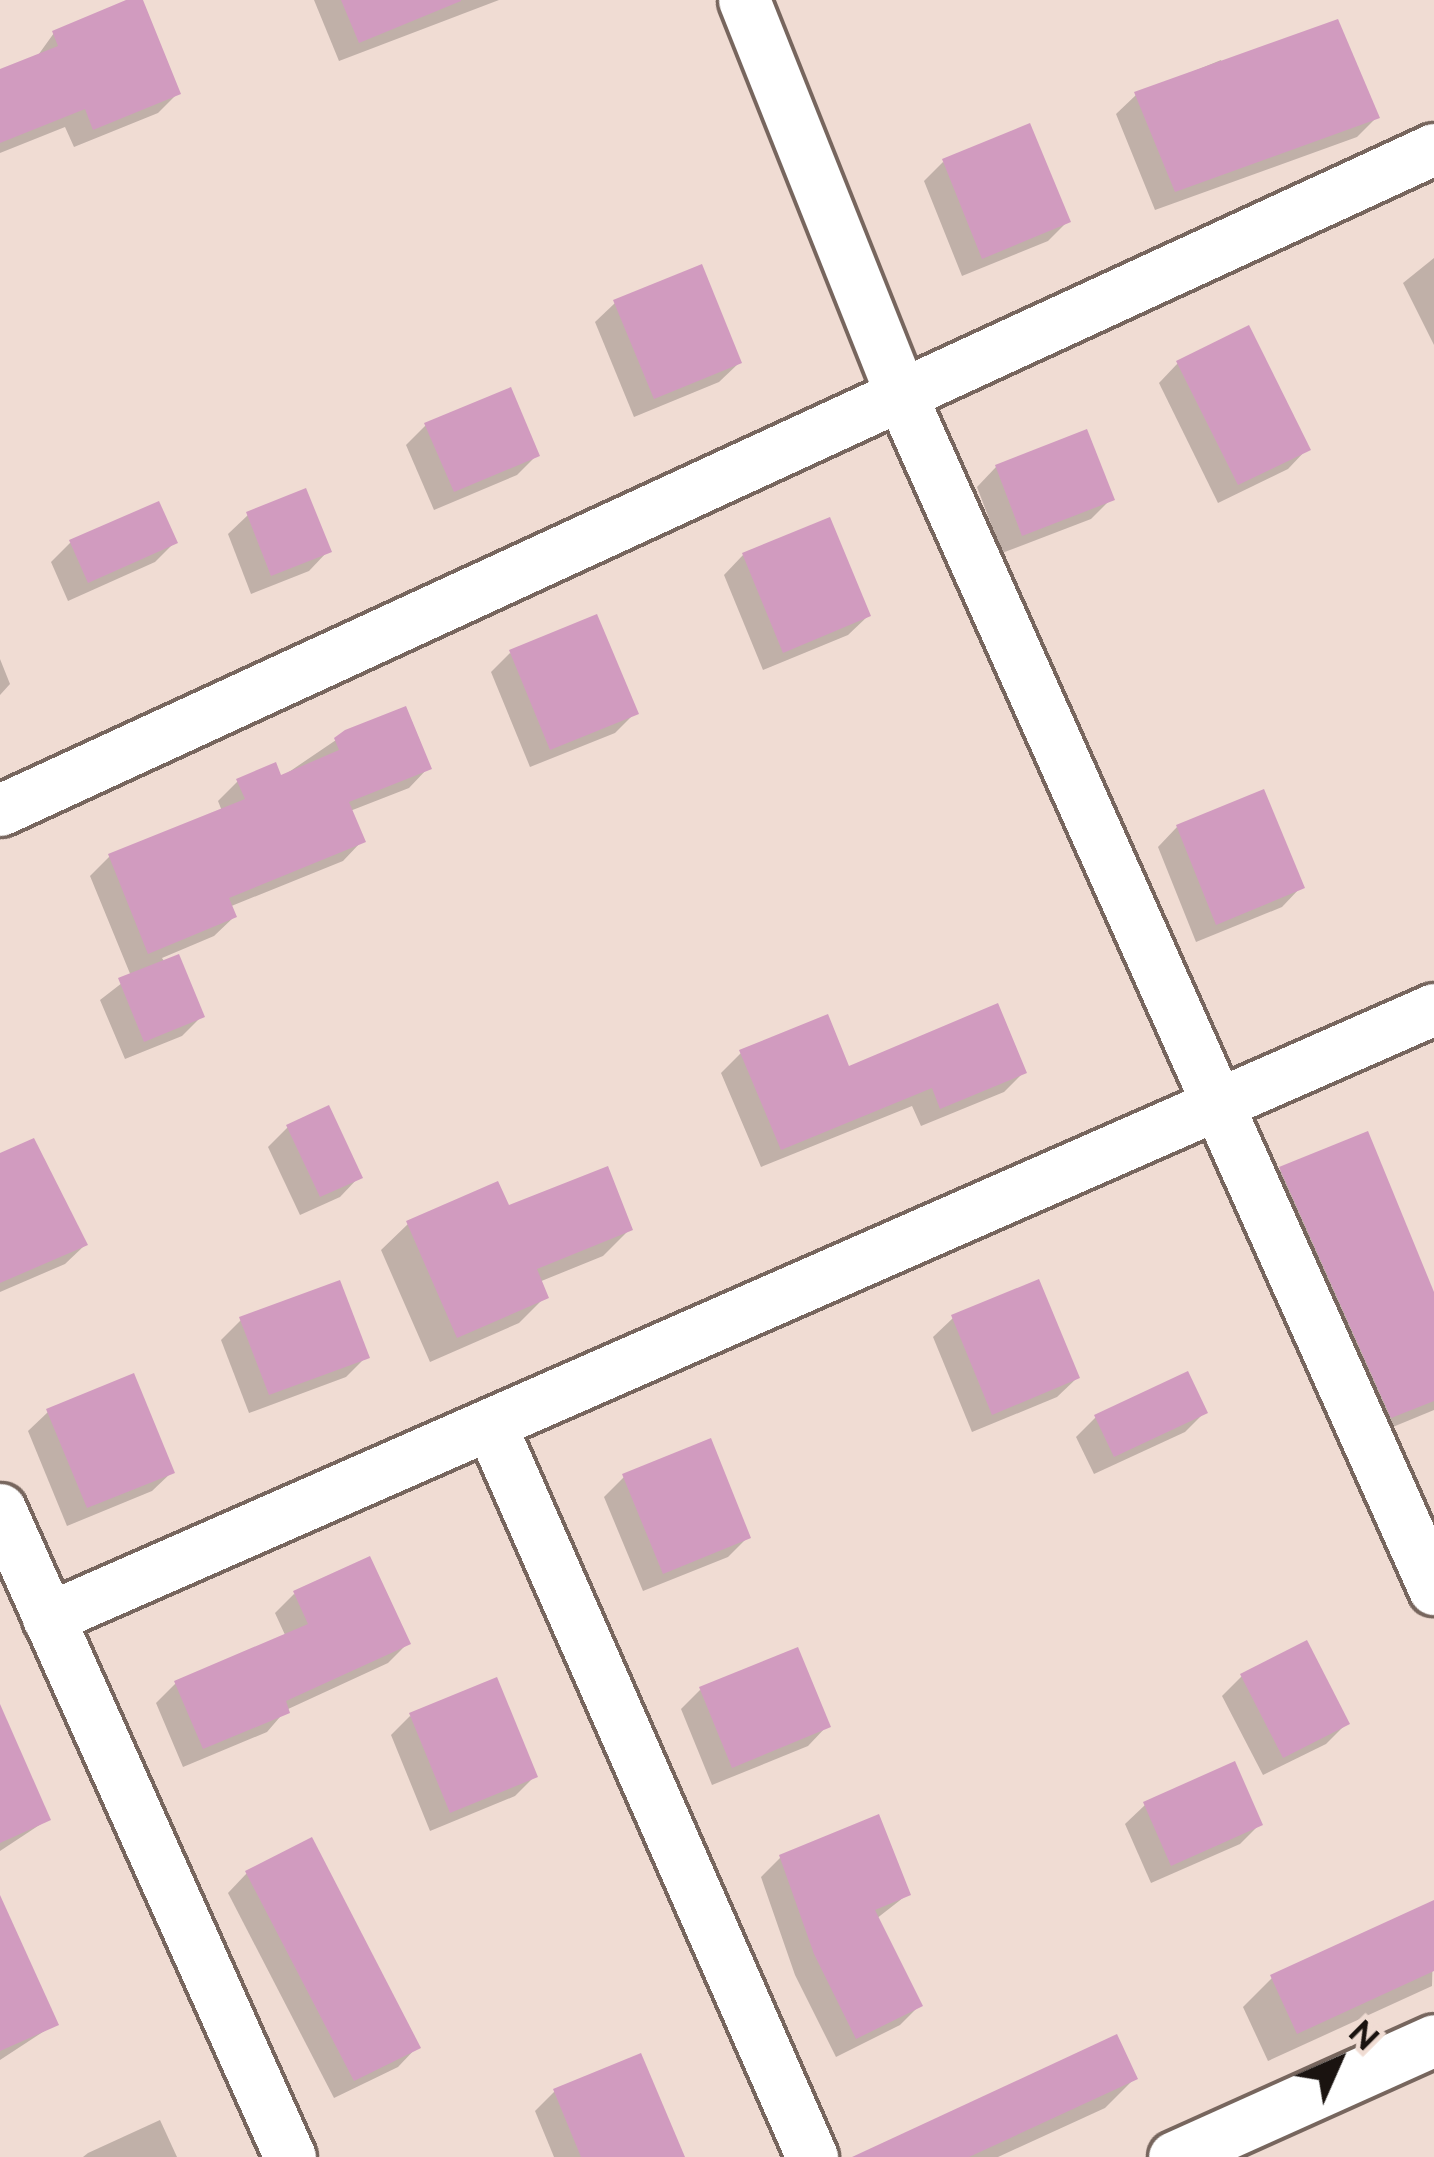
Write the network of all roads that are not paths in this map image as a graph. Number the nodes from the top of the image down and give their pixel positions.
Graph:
1 (744, 0) edge
2 (1434, 148) edge
3 (900, 393) junction
4 (0, 810) edge
5 (1434, 1009) edge
6 (1218, 1103) junction
7 (490, 1424) junction
8 (0, 1509) edge
9 (1434, 1589) edge
10 (48, 1618) junction
11 (1434, 2040) edge
12 (290, 2157) edge
13 (812, 2157) edge
14 (1174, 2157) edge

1 - 3 street
2 - 3 street
3 - 4 street
3 - 6 street
5 - 6 street
6 - 7 street
6 - 9 street
7 - 10 street
7 - 13 street
8 - 10 street
10 - 12 street
11 - 14 street

